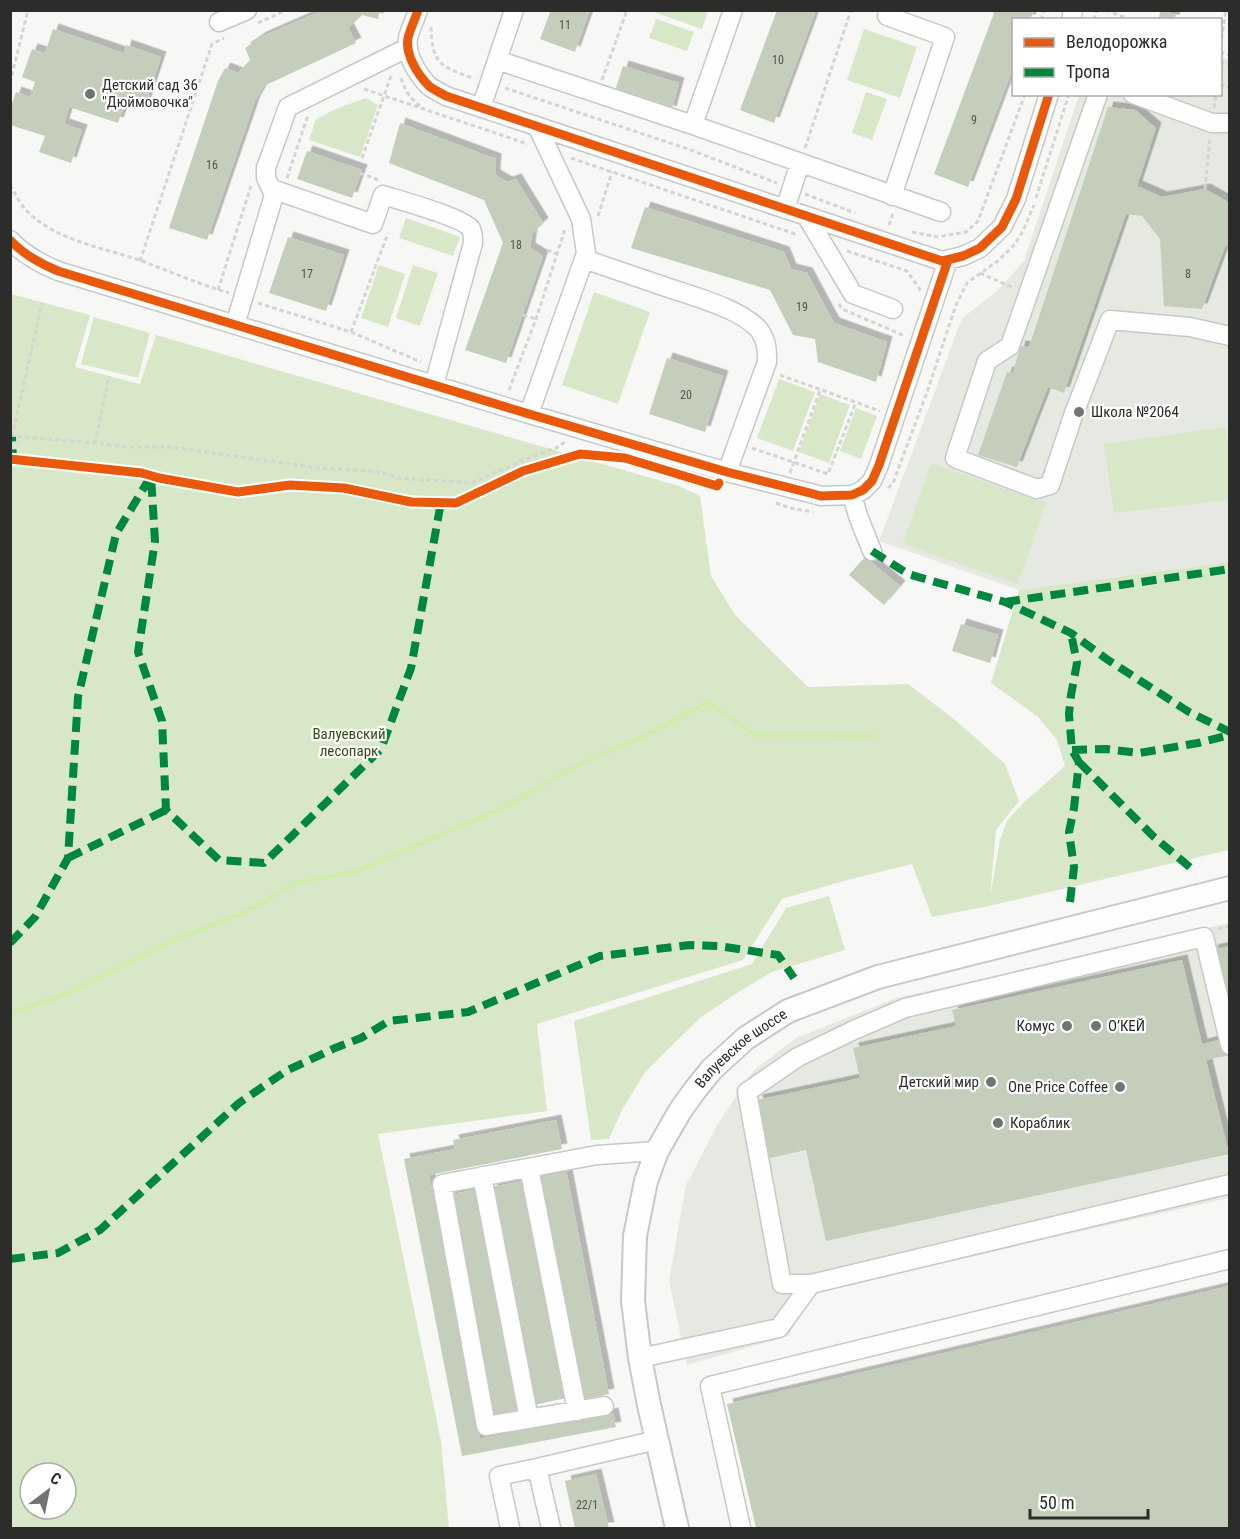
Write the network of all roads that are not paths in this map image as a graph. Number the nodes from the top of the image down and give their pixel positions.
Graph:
1 (514, 10) edge
2 (733, 10) edge
3 (425, 15) edge
4 (887, 16) dead end
5 (251, 18) edge
6 (219, 22) dead end
7 (407, 48) junction
8 (497, 60) junction
9 (1048, 96) edge
10 (1097, 96) edge
11 (1138, 96) edge
12 (481, 108) junction
13 (1221, 123) edge
14 (693, 125) junction
15 (537, 126) junction
16 (800, 163) junction
17 (277, 191) junction
18 (892, 196) junction
19 (785, 209) junction
20 (941, 212) dead end
21 (807, 217) junction
22 (10, 240) edge
23 (584, 259) junction
24 (948, 260) junction
25 (893, 309) dead end
26 (235, 325) junction
27 (1230, 336) edge
28 (434, 385) junction
29 (529, 414) junction
30 (728, 472) junction
31 (852, 495) junction
32 (872, 552) dead end
33 (1230, 888) edge
34 (1230, 1045) edge
35 (657, 1151) junction
36 (529, 1168) junction
37 (482, 1176) junction
38 (1230, 1184) edge
39 (1230, 1259) edge
40 (811, 1284) junction
41 (640, 1358) junction
42 (604, 1406) dead end
43 (577, 1411) junction
44 (530, 1419) junction
45 (657, 1440) junction
46 (537, 1468) junction
47 (510, 1528) edge
48 (551, 1528) edge
49 (677, 1528) edge
50 (741, 1528) edge

1 - 8 street
2 - 14 street
3 - 7 street
4 - 18 street
5 - 6 street
7 - 12 street
7 - 17 street
8 - 12 street
8 - 14 street
9 - 24 street
10 - 27 street
11 - 13 street
12 - 15 street
14 - 16 street
15 - 19 street
15 - 23 street
16 - 18 street
16 - 19 street
17 - 26 street
17 - 28 street
18 - 20 street
19 - 21 street
21 - 24 street
21 - 25 street
22 - 26 street
23 - 29 street
23 - 30 street
24 - 31 street
26 - 28 street
28 - 29 street
29 - 30 street
30 - 31 street
31 - 32 street
33 - 35 main road, Валуевское шоссе
34 - 40 street
35 - 36 street
35 - 41 main road, Валуевское шоссе
36 - 37 street
36 - 43 street
37 - 44 street
37 - 44 street
38 - 40 street
39 - 50 street
40 - 41 street
41 - 45 main road, Валуевское шоссе
42 - 43 street
43 - 44 street
45 - 46 street
45 - 49 main road, Валуевское шоссе
46 - 47 street
46 - 48 street

